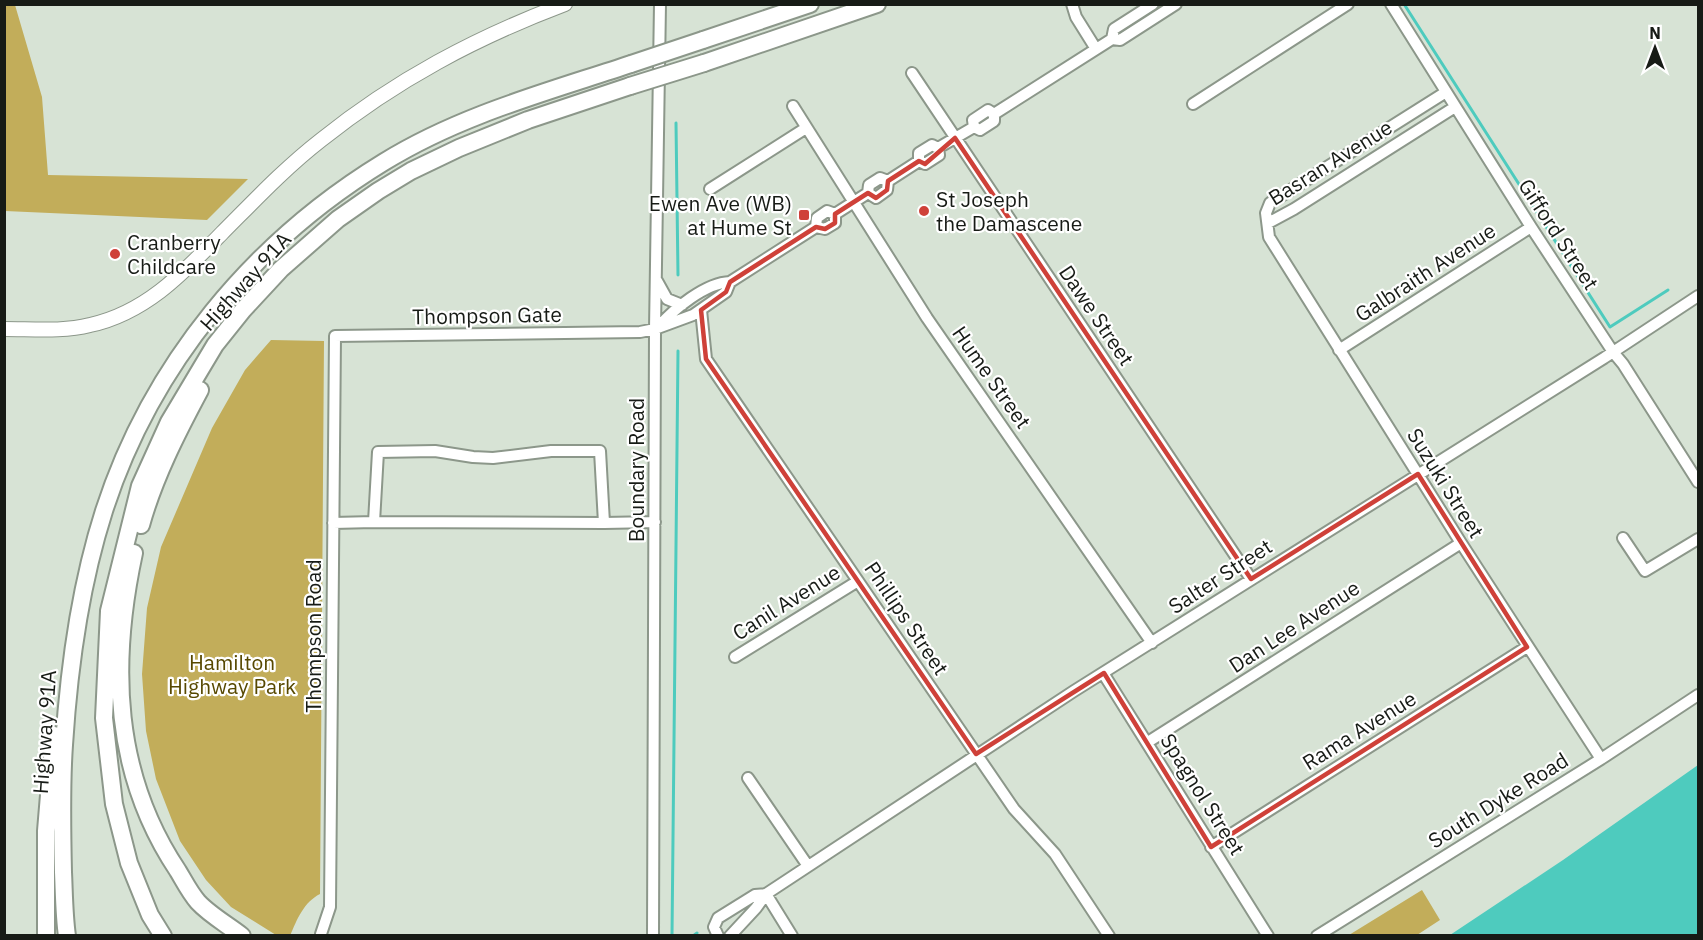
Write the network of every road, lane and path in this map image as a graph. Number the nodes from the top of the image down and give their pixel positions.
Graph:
1 (565, 4) edge
2 (660, 4) edge
3 (810, 4) edge
4 (877, 4) edge
5 (1072, 4) edge
6 (1153, 4) edge
7 (1176, 4) edge
8 (1348, 4) edge
9 (1391, 4) edge
10 (1112, 39) junction
11 (1096, 49) junction
12 (912, 73) dead end
13 (1446, 92) junction
14 (1192, 104) dead end
15 (793, 106) dead end
16 (1455, 107) junction
17 (806, 128) junction
18 (955, 138) junction
19 (710, 189) dead end
20 (854, 202) junction
21 (1268, 223) junction
22 (1531, 226) junction
23 (657, 280) junction
24 (730, 282) junction
25 (1698, 296) edge
26 (682, 305) junction
27 (243, 310) junction
28 (700, 310) junction
29 (4, 329) edge
30 (656, 329) junction
31 (334, 336) joint
32 (1339, 350) junction
33 (1613, 352) junction
34 (1418, 474) junction
35 (1698, 482) edge
36 (374, 522) junction
37 (655, 522) junction
38 (333, 523) junction
39 (604, 523) junction
40 (1623, 538) dead end
41 (1698, 539) edge
42 (1461, 543) junction
43 (1251, 579) junction
44 (858, 581) junction
45 (1152, 644) junction
46 (1527, 647) junction
47 (735, 657) dead end
48 (70, 671) junction
49 (1103, 674) junction
50 (1698, 695) edge
51 (1148, 742) junction
52 (976, 754) junction
53 (1601, 759) junction
54 (748, 778) dead end
55 (1212, 847) junction
56 (808, 866) junction
57 (766, 894) junction
58 (321, 934) dead end
59 (46, 936) edge
60 (67, 936) edge
61 (163, 936) edge
62 (242, 936) edge
63 (653, 936) edge
64 (718, 936) edge
65 (730, 936) edge
66 (792, 936) edge
67 (1109, 936) edge
68 (1268, 936) edge
69 (1317, 936) edge

1 - 29 main road
2 - 23 street, Boundary Road
3 - 48 highway, Highway 91A, bridge
4 - 27 highway, Highway 91A, bridge
5 - 11 street
6 - 10 street
7 - 10 street
8 - 14 street
9 - 13 street, Gifford Street
10 - 11 street
11 - 18 street
12 - 18 street, Dawe Street
13 - 16 street, Gifford Street
13 - 21 street, Basran Avenue
15 - 17 street, Hume Street
16 - 21 street, Basran Avenue
16 - 22 street, Gifford Street
17 - 19 street
17 - 20 street, Hume Street
18 - 20 street
18 - 43 street, Dawe Street
20 - 24 street
20 - 45 street, Hume Street
21 - 32 street, Suzuki Street
22 - 32 street, Galbraith Avenue
22 - 33 street, Gifford Street
23 - 26 street
23 - 30 street, Boundary Road
24 - 26 street
24 - 28 street, Thompson Gate
25 - 33 street, Salter Street
26 - 30 street
27 - 61 highway, Highway 91A
27 - 62 highway
28 - 30 street, Thompson Gate
28 - 44 street, Phillips Street
30 - 31 street, Thompson Gate
30 - 37 street, Boundary Road
31 - 38 street, Thompson Road
32 - 34 street, Suzuki Street
33 - 34 street, Salter Street
33 - 35 street, Gifford Street
34 - 42 street, Suzuki Street
34 - 43 street, Salter Street
36 - 38 street
36 - 39 street
36 - 39 street
37 - 39 street
37 - 63 street, Boundary Road
38 - 58 street, Thompson Road
40 - 41 street
42 - 46 street, Suzuki Street
42 - 51 street, Dan Lee Avenue
43 - 45 street, Salter Street
44 - 47 street, Canil Avenue
44 - 52 street, Phillips Street
45 - 49 street, Salter Street
46 - 53 street, Suzuki Street
46 - 55 street, Rama Avenue
48 - 59 highway
48 - 60 highway, Highway 91A
49 - 51 street, Spagnol Street
49 - 52 street, Salter Street
50 - 53 street, South Dyke Road
51 - 55 street, Spagnol Street
52 - 56 street, Salter Street
52 - 67 street, Phillips Street
53 - 69 street, South Dyke Road
54 - 56 street
55 - 68 street, Spagnol Street
56 - 57 street, Salter Street
57 - 64 street, Salter Street
57 - 65 street, Salter Street
57 - 66 street

